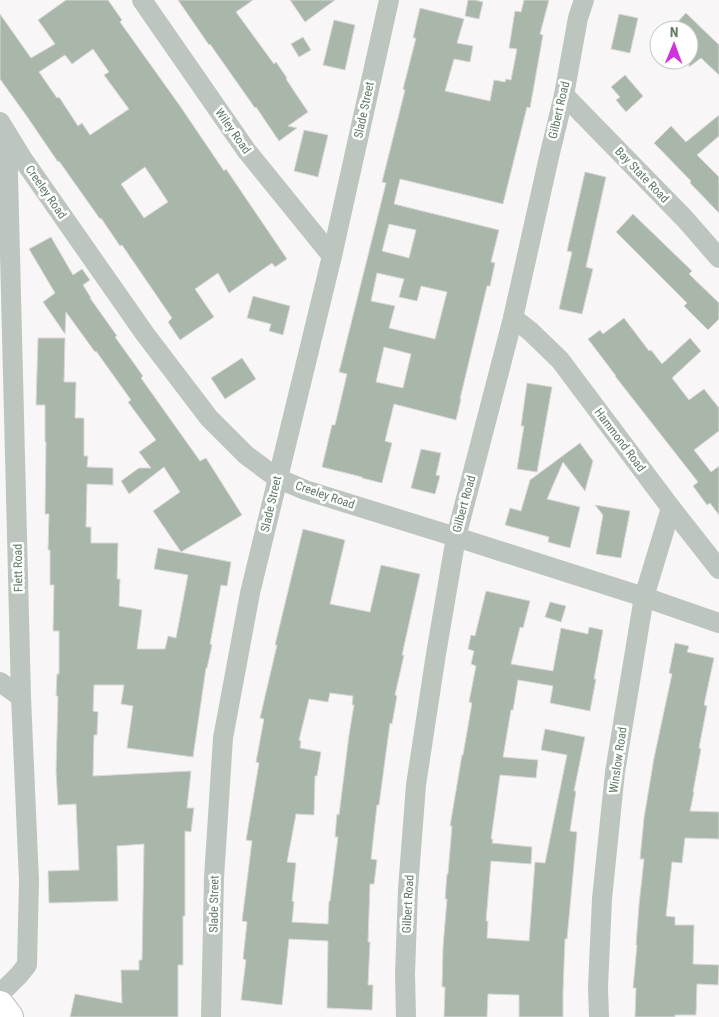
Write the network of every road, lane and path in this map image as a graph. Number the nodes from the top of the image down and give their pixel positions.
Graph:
1 (142, 0) edge
2 (584, 0) edge
3 (388, 1) edge
4 (564, 94) junction
5 (3, 127) edge
6 (332, 256) junction
7 (719, 258) edge
8 (5, 310) edge
9 (514, 318) junction
10 (277, 478) junction
11 (671, 508) junction
12 (456, 537) junction
13 (719, 569) edge
14 (644, 597) junction
15 (719, 623) edge
16 (0, 682) edge
17 (21, 697) junction
18 (0, 994) edge
19 (0, 1005) edge
20 (9, 1017) edge
21 (211, 1017) edge
22 (406, 1017) edge
23 (599, 1017) edge

1 - 6 street, Wiley Road
2 - 4 street, Gilbert Road
3 - 6 street, Slade Street
4 - 7 street, Bay State Road
4 - 9 street, Gilbert Road
5 - 8 street, Flett Road
5 - 10 street, Creeley Road
6 - 10 street, Slade Street
8 - 17 street, Flett Road
9 - 11 street, Hammond Road
9 - 12 street, Gilbert Road
10 - 12 street, Creeley Road
10 - 21 street, Slade Street
11 - 13 street, Hammond Road
11 - 14 street, Winslow Road
12 - 14 street, Creeley Road
12 - 22 street, Gilbert Road
14 - 15 street, Creeley Road
14 - 23 street, Winslow Road
16 - 17 street
17 - 18 street, Flett Road
19 - 20 main road

